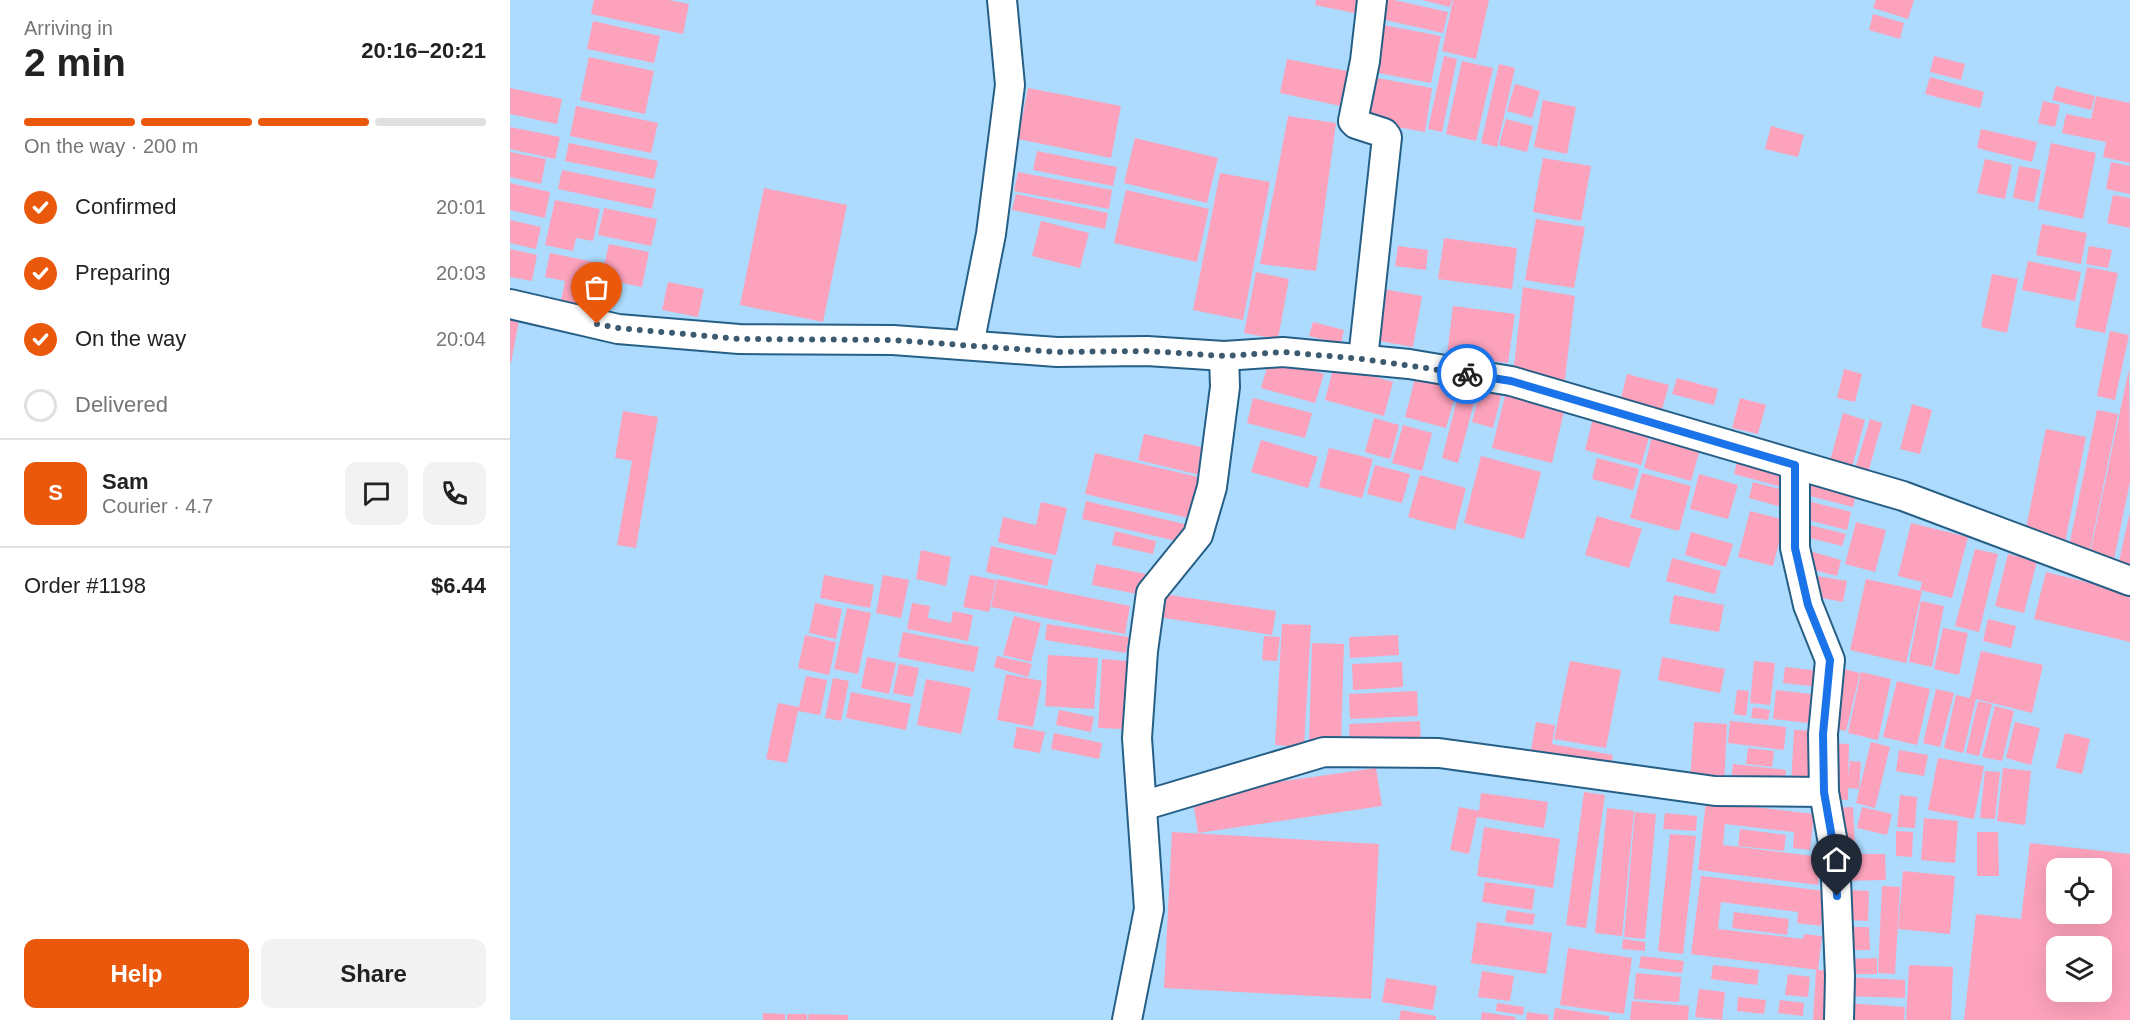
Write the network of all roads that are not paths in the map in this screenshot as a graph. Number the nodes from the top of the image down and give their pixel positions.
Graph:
1 (1002, 0) edge
2 (1372, 0) edge
3 (510, 304) edge
4 (969, 345) junction
5 (1224, 356) junction
6 (1363, 359) junction
7 (1795, 465) junction
8 (2130, 581) edge
9 (1824, 792) junction
10 (1142, 806) junction
11 (1127, 1020) edge
12 (1839, 1020) edge

1 - 4 street
2 - 6 street
3 - 4 street
4 - 5 street
5 - 6 street
5 - 10 street
6 - 7 street
7 - 8 street
7 - 9 street
9 - 10 street
9 - 12 street
10 - 11 street

